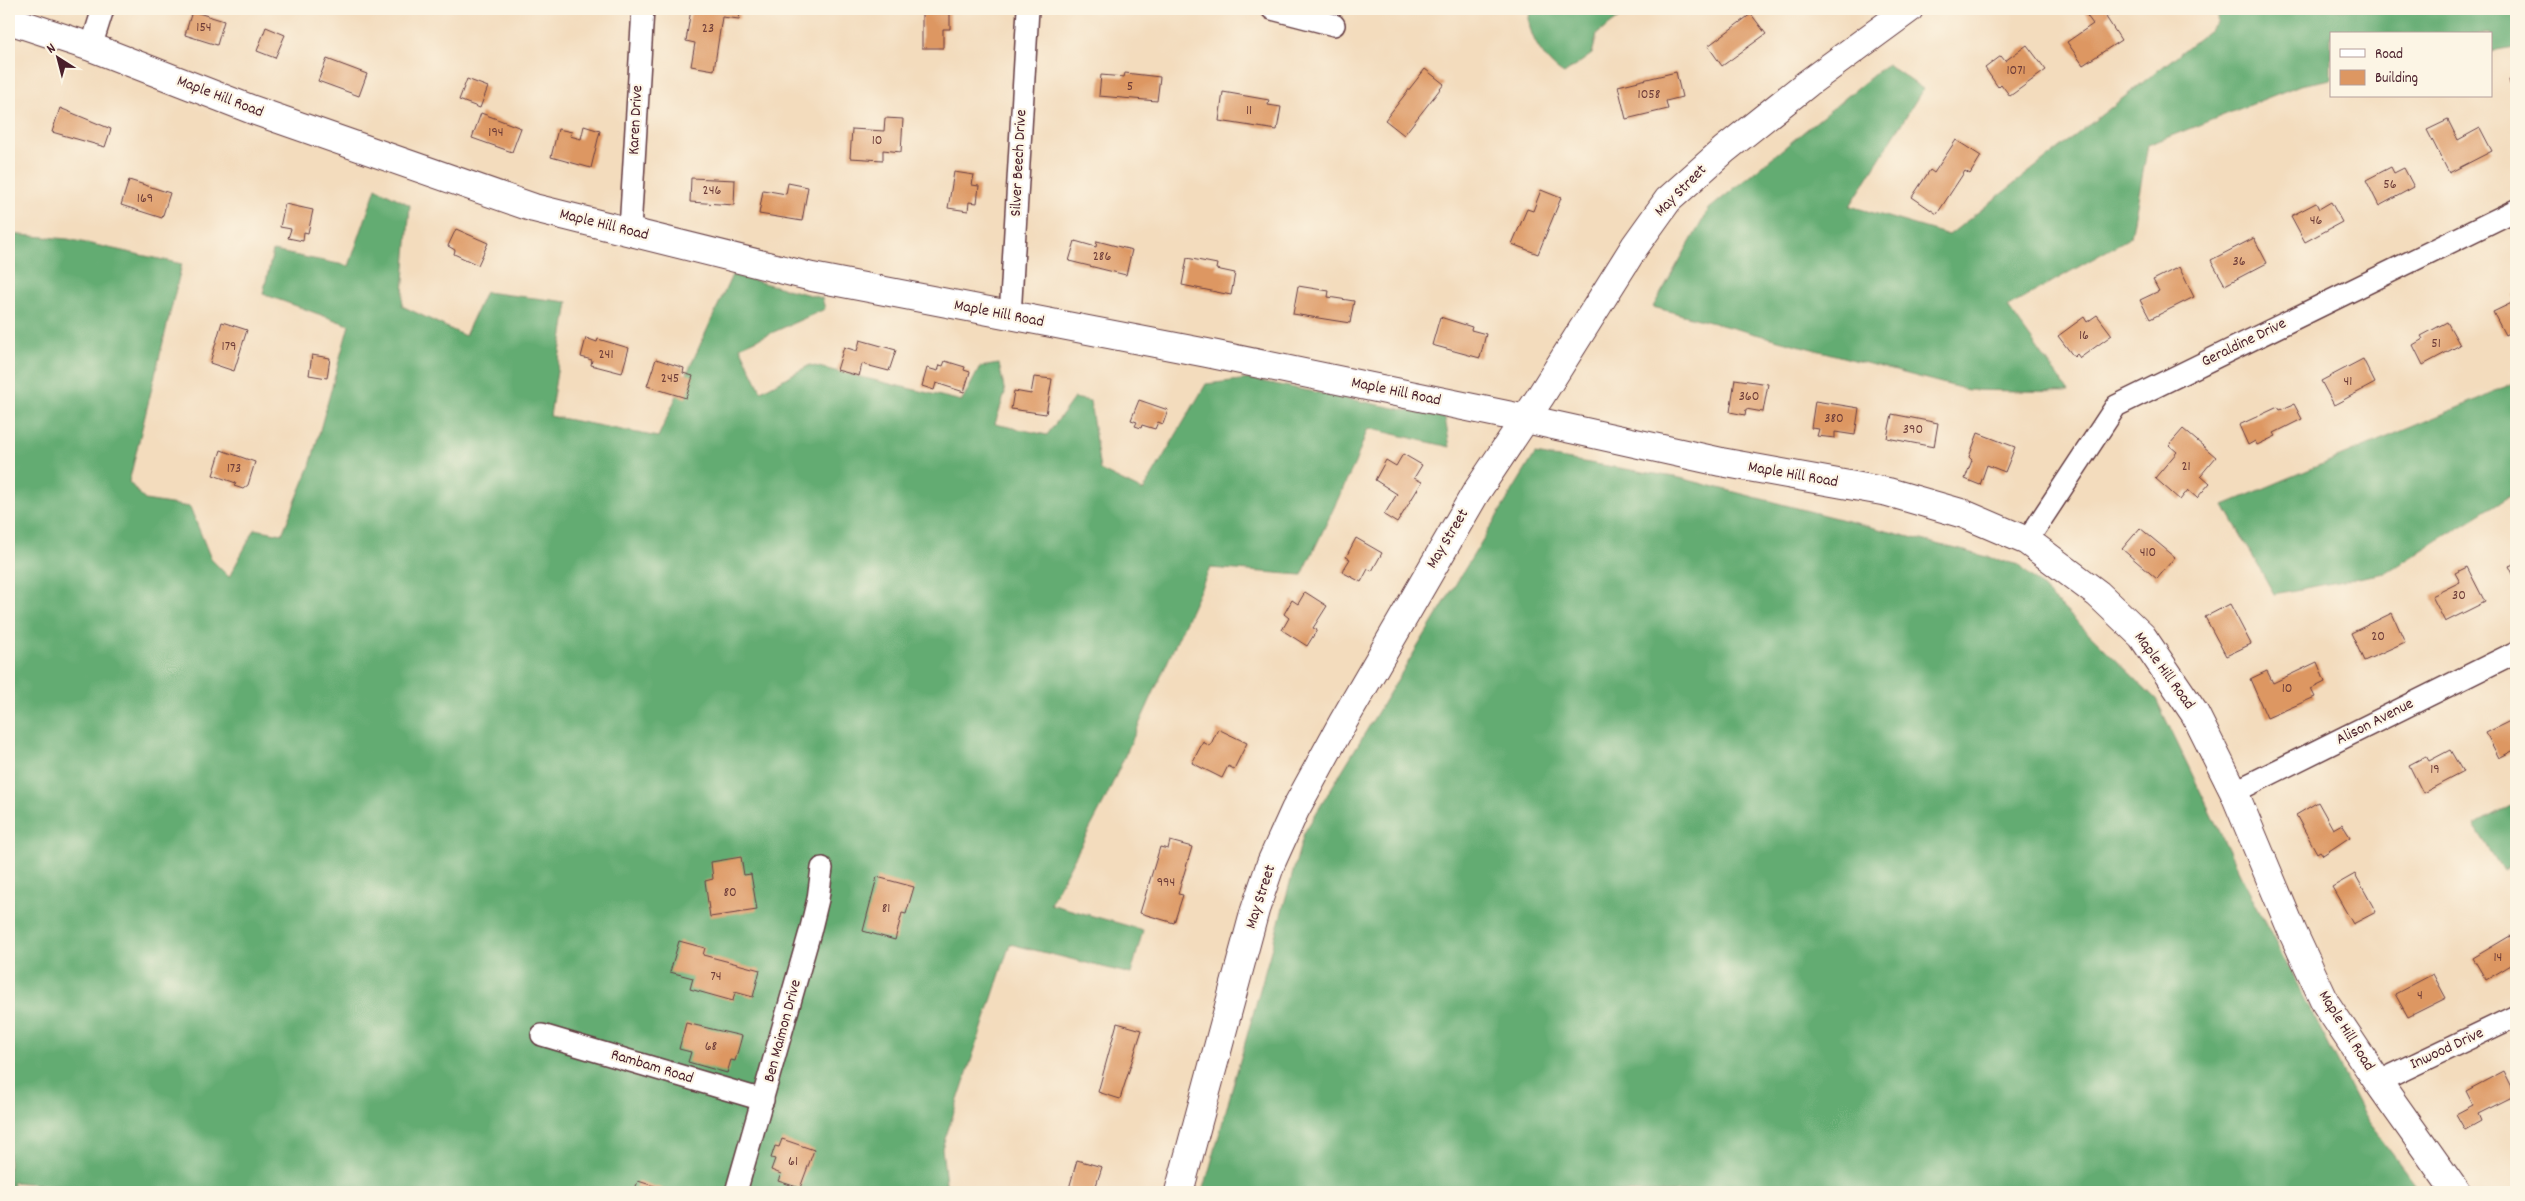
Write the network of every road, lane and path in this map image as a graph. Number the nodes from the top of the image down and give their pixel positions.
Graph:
1 (103, 9) edge
2 (643, 9) edge
3 (1028, 9) edge
4 (1272, 9) edge
5 (1909, 9) edge
6 (9, 20) edge
7 (1334, 25) dead end
8 (91, 47) junction
9 (2516, 210) edge
10 (630, 230) junction
11 (1010, 317) junction
12 (1526, 419) junction
13 (2028, 540) junction
14 (2516, 652) edge
15 (2234, 792) junction
16 (822, 868) dead end
17 (2516, 1016) edge
18 (542, 1034) dead end
19 (2378, 1082) junction
20 (763, 1100) junction
21 (736, 1192) edge
22 (1179, 1192) edge
23 (2456, 1192) edge

1 - 8 street
2 - 10 street, Karen Drive
3 - 11 street, Silver Beech Drive
4 - 7 street
5 - 12 street, May Street
6 - 8 street, Maple Hill Road
8 - 10 street, Maple Hill Road
9 - 13 street, Geraldine Drive
10 - 11 street, Maple Hill Road
11 - 12 street, Maple Hill Road
12 - 13 street, Maple Hill Road
12 - 22 street, May Street
13 - 15 street, Maple Hill Road
14 - 15 street, Alison Avenue
15 - 19 street, Maple Hill Road
16 - 20 street, Ben Maimon Drive
17 - 19 street, Inwood Drive
18 - 20 street, Rambam Road
19 - 23 street, Maple Hill Road
20 - 21 street, Ben Maimon Drive

